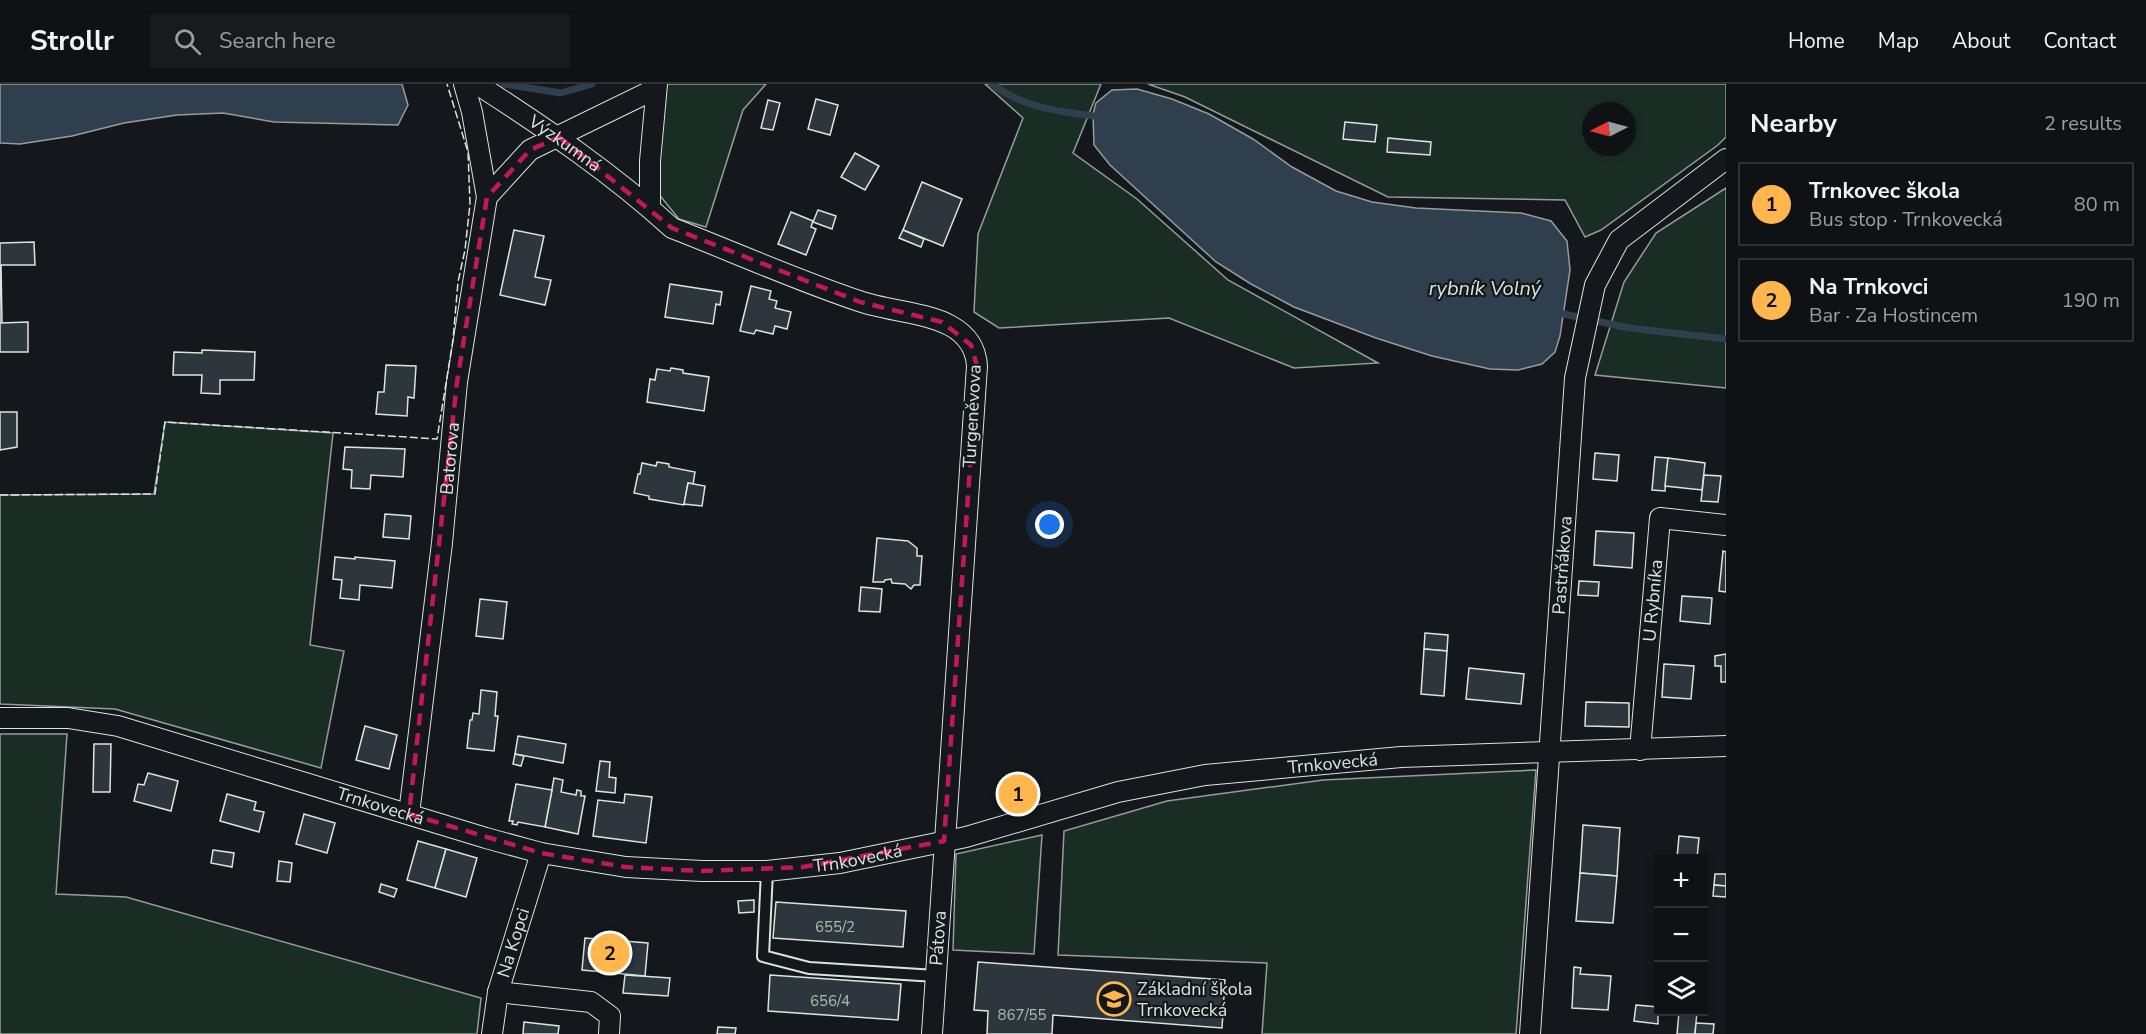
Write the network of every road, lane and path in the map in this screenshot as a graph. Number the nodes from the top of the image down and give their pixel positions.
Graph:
1 (464, 84) edge
2 (477, 84) edge
3 (656, 87) edge
4 (559, 137) junction
5 (1726, 159) edge
6 (487, 197) junction
7 (650, 208) junction
8 (1726, 525) edge
9 (0, 718) edge
10 (1726, 746) edge
11 (1640, 750) junction
12 (1549, 752) junction
13 (409, 814) junction
14 (944, 841) junction
15 (541, 853) junction
16 (767, 871) junction
17 (936, 976) junction
18 (498, 992) junction
19 (492, 1034) edge
20 (609, 1034) edge
21 (932, 1034) edge
22 (1530, 1034) edge

1 - 6 street
2 - 4 street, Výzkumná
3 - 4 street
3 - 7 street
4 - 6 street
4 - 7 street, Výzkumná
5 - 12 street, Pastrňákova
6 - 13 street, Batorova
7 - 14 street, Turgeněvova
8 - 11 street, U Rybníka
9 - 13 street, Trnkovecká
10 - 11 street, Trnkovecká
11 - 12 street, Trnkovecká
12 - 14 street, Trnkovecká
12 - 22 street, Pastrňákova
13 - 15 street, Trnkovecká
14 - 16 street, Trnkovecká
14 - 17 street, Pátova
15 - 16 street, Trnkovecká
15 - 18 street, Na Kopci
16 - 17 lane
17 - 21 street, Pátova
18 - 19 street, Na Kopci
18 - 20 street

